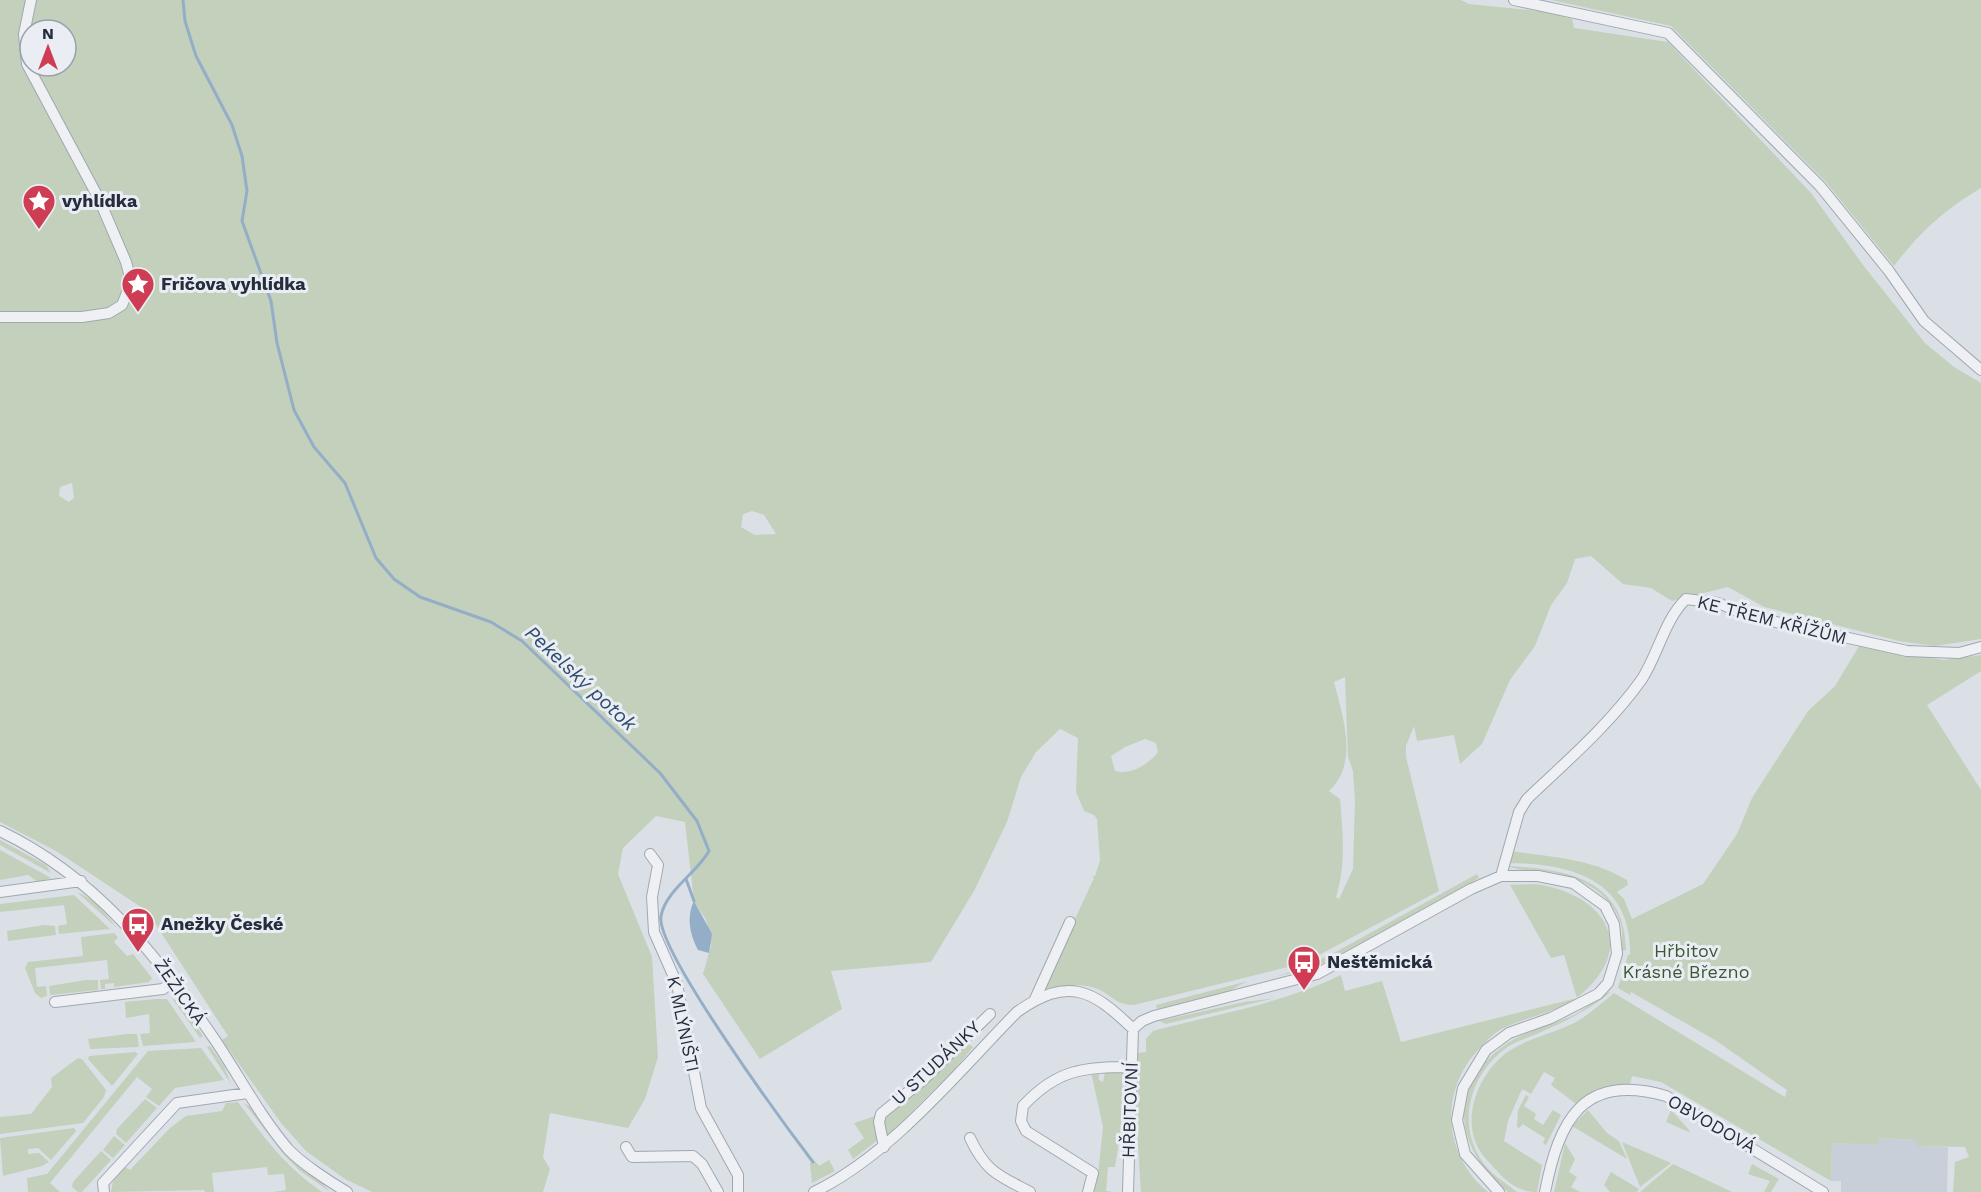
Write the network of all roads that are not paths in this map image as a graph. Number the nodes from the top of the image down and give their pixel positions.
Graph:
1 (31, 0) edge
2 (1514, 0) edge
3 (0, 318) edge
4 (1981, 370) edge
5 (1981, 647) edge
6 (0, 831) edge
7 (650, 854) dead end
8 (1501, 876) junction
9 (81, 881) junction
10 (0, 892) edge
11 (1070, 922) dead end
12 (172, 982) junction
13 (1035, 999) junction
14 (54, 1002) dead end
15 (990, 1014) dead end
16 (1133, 1029) junction
17 (1132, 1067) junction
18 (248, 1093) junction
19 (970, 1138) dead end
20 (626, 1147) dead end
21 (884, 1147) junction
22 (104, 1192) edge
23 (345, 1192) edge
24 (718, 1192) edge
25 (738, 1192) edge
26 (814, 1192) edge
27 (1030, 1192) edge
28 (1088, 1192) edge
29 (1128, 1192) edge
30 (1499, 1192) edge
31 (1545, 1192) edge
32 (1823, 1192) edge

1 - 3 street
2 - 4 street
5 - 8 street, KE TŘEM KŘÍŽŮM
6 - 9 street, ŽEŽICKÁ
7 - 25 street, K MLÝNIŠTI
8 - 16 street
8 - 30 street
9 - 10 street
9 - 12 street, ŽEŽICKÁ
11 - 13 street
12 - 14 street
12 - 18 street, ŽEŽICKÁ
13 - 16 street
13 - 21 street
15 - 21 street, U STUDÁNKY
16 - 17 street, HŘBITOVNÍ
17 - 28 street
17 - 29 street, HŘBITOVNÍ
18 - 22 street
18 - 23 street, ŽEŽICKÁ
19 - 27 street
20 - 24 street
21 - 26 street
31 - 32 street, OBVODOVÁ

